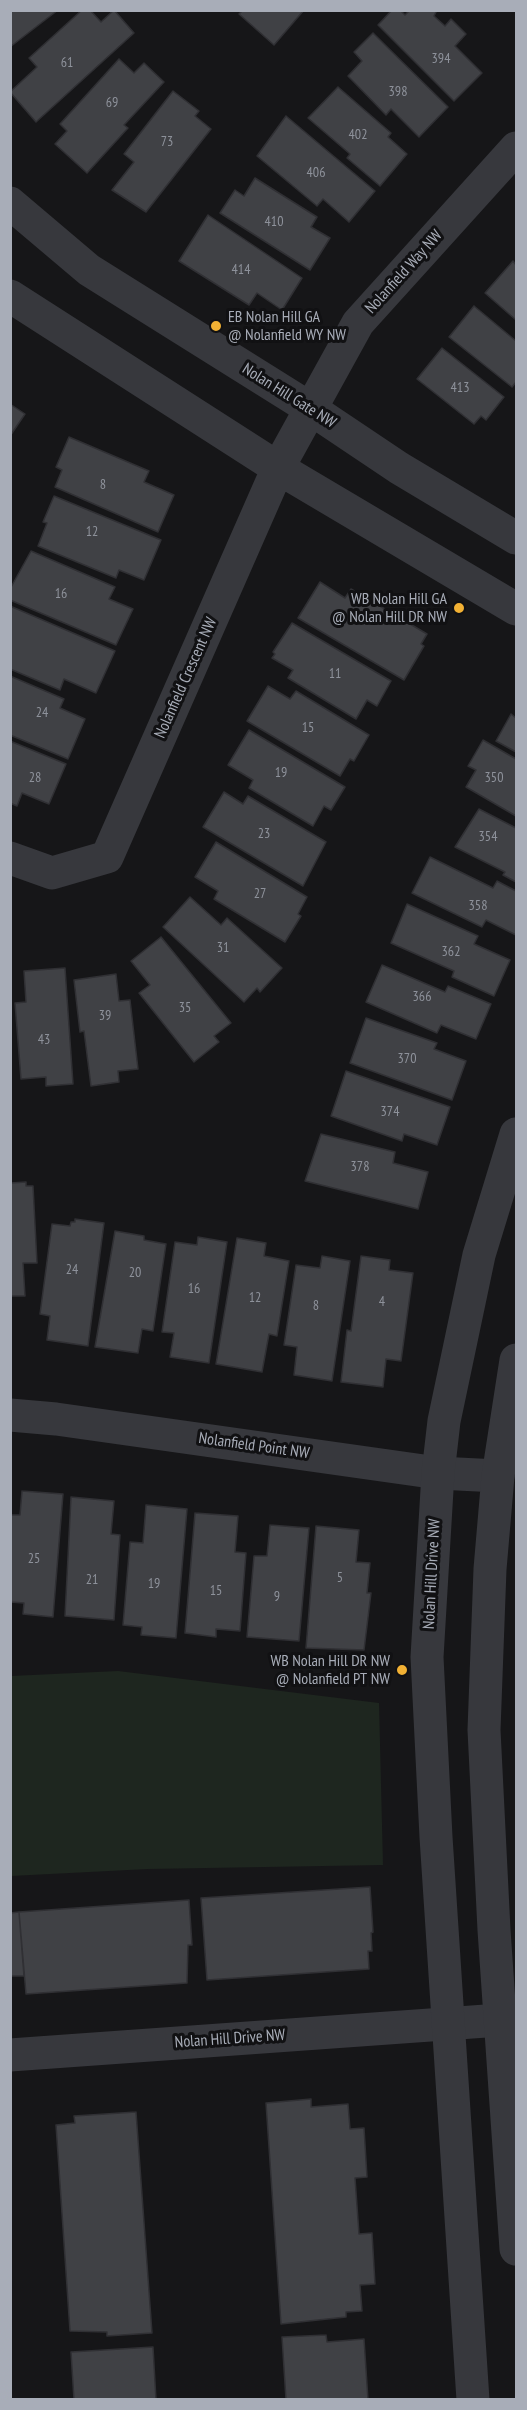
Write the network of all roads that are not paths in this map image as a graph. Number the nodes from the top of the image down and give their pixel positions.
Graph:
1 (516, 148) edge
2 (10, 203) edge
3 (10, 296) edge
4 (312, 409) junction
5 (278, 468) junction
6 (516, 538) edge
7 (516, 609) edge
8 (10, 858) edge
9 (516, 1134) edge
10 (516, 1360) edge
11 (10, 1415) edge
12 (438, 1473) junction
13 (498, 1476) junction
14 (500, 2020) junction
15 (450, 2024) junction
16 (10, 2055) edge
17 (516, 2249) edge
18 (473, 2400) edge

1 - 4 street, Nolanfield Way NW
2 - 4 street, Nolan Hill Gate NW
3 - 5 street
4 - 5 street, Nolanfield Crescent NW
4 - 6 street, Nolan Hill Gate NW
5 - 7 street
5 - 8 street, Nolanfield Crescent NW
9 - 12 street, Nolan Hill Drive NW
10 - 13 street
11 - 12 street, Nolanfield Point NW
12 - 13 street, Nolanfield Point NW
12 - 15 street, Nolan Hill Drive NW
13 - 14 street
14 - 15 street, Nolan Hill Drive NW
14 - 17 street
15 - 16 street, Nolan Hill Drive NW
15 - 18 street, Nolan Hill Drive NW

